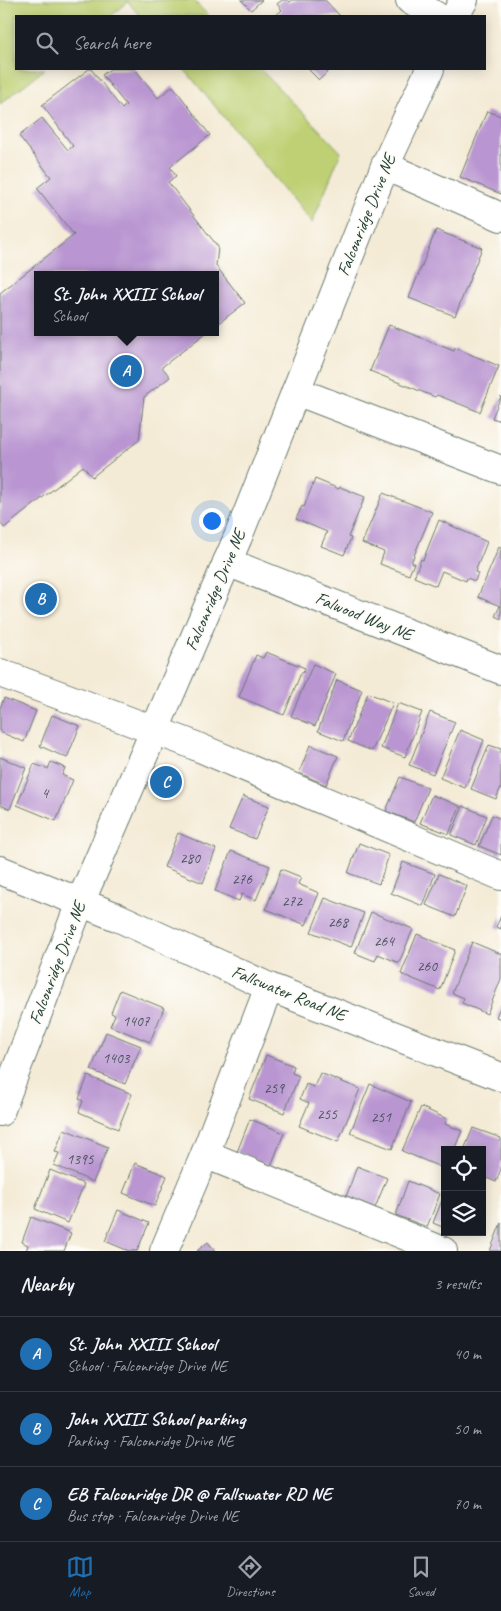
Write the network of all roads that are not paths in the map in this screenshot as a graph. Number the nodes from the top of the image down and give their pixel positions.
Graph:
1 (410, 0) edge
2 (464, 0) edge
3 (434, 15) edge
4 (456, 15) edge
5 (430, 70) edge
6 (385, 166) junction
7 (501, 217) edge
8 (296, 391) junction
9 (501, 470) edge
10 (227, 562) junction
11 (501, 670) edge
12 (0, 673) edge
13 (156, 730) junction
14 (0, 870) edge
15 (501, 876) edge
16 (80, 902) junction
17 (269, 987) junction
18 (501, 1077) edge
19 (0, 1112) edge
20 (205, 1154) junction
21 (164, 1251) edge
22 (443, 1251) edge

1 - 3 street
2 - 4 street
5 - 6 street, Falconridge Drive NE
6 - 7 street
6 - 8 street, Falconridge Drive NE
8 - 9 street
8 - 10 street, Falconridge Drive NE
10 - 11 street, Falwood Way NE
10 - 13 street, Falconridge Drive NE
12 - 13 street
13 - 15 street
13 - 16 street, Falconridge Drive NE
14 - 16 street, Fallswater Road NE
16 - 17 street, Fallswater Road NE
16 - 19 street, Falconridge Drive NE
17 - 18 street, Fallswater Road NE
17 - 20 street
20 - 21 street
20 - 22 street

